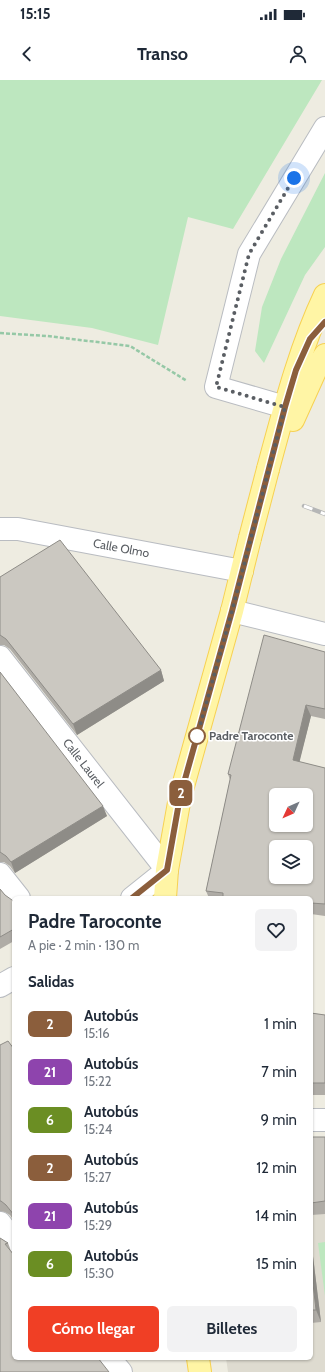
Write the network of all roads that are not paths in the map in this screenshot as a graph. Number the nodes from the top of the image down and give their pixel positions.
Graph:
1 (325, 128) edge
2 (325, 295) edge
3 (325, 322) edge
4 (325, 355) edge
5 (296, 370) junction
6 (325, 376) edge
7 (288, 415) junction
8 (0, 529) edge
9 (242, 571) junction
10 (232, 611) junction
11 (325, 634) edge
12 (0, 657) edge
13 (167, 870) junction
14 (0, 874) edge
15 (17, 896) edge
16 (134, 896) edge
17 (165, 896) edge
18 (12, 979) edge
19 (0, 986) edge
20 (313, 1120) edge
21 (325, 1120) edge
22 (0, 1224) edge
23 (12, 1239) edge
24 (111, 1360) edge
25 (198, 1360) edge
26 (121, 1372) edge
27 (200, 1372) edge

1 - 7 street
2 - 5 main road
3 - 5 street
4 - 7 main road
5 - 7 main road
6 - 7 street
7 - 9 main road, bridge
8 - 9 street, Calle Olmo
9 - 10 main road
10 - 11 street
10 - 13 main road
12 - 13 street, Calle Laurel
13 - 16 street
13 - 17 main road
14 - 15 street
18 - 19 street
20 - 21 street
22 - 23 street
24 - 26 street
25 - 27 main road

